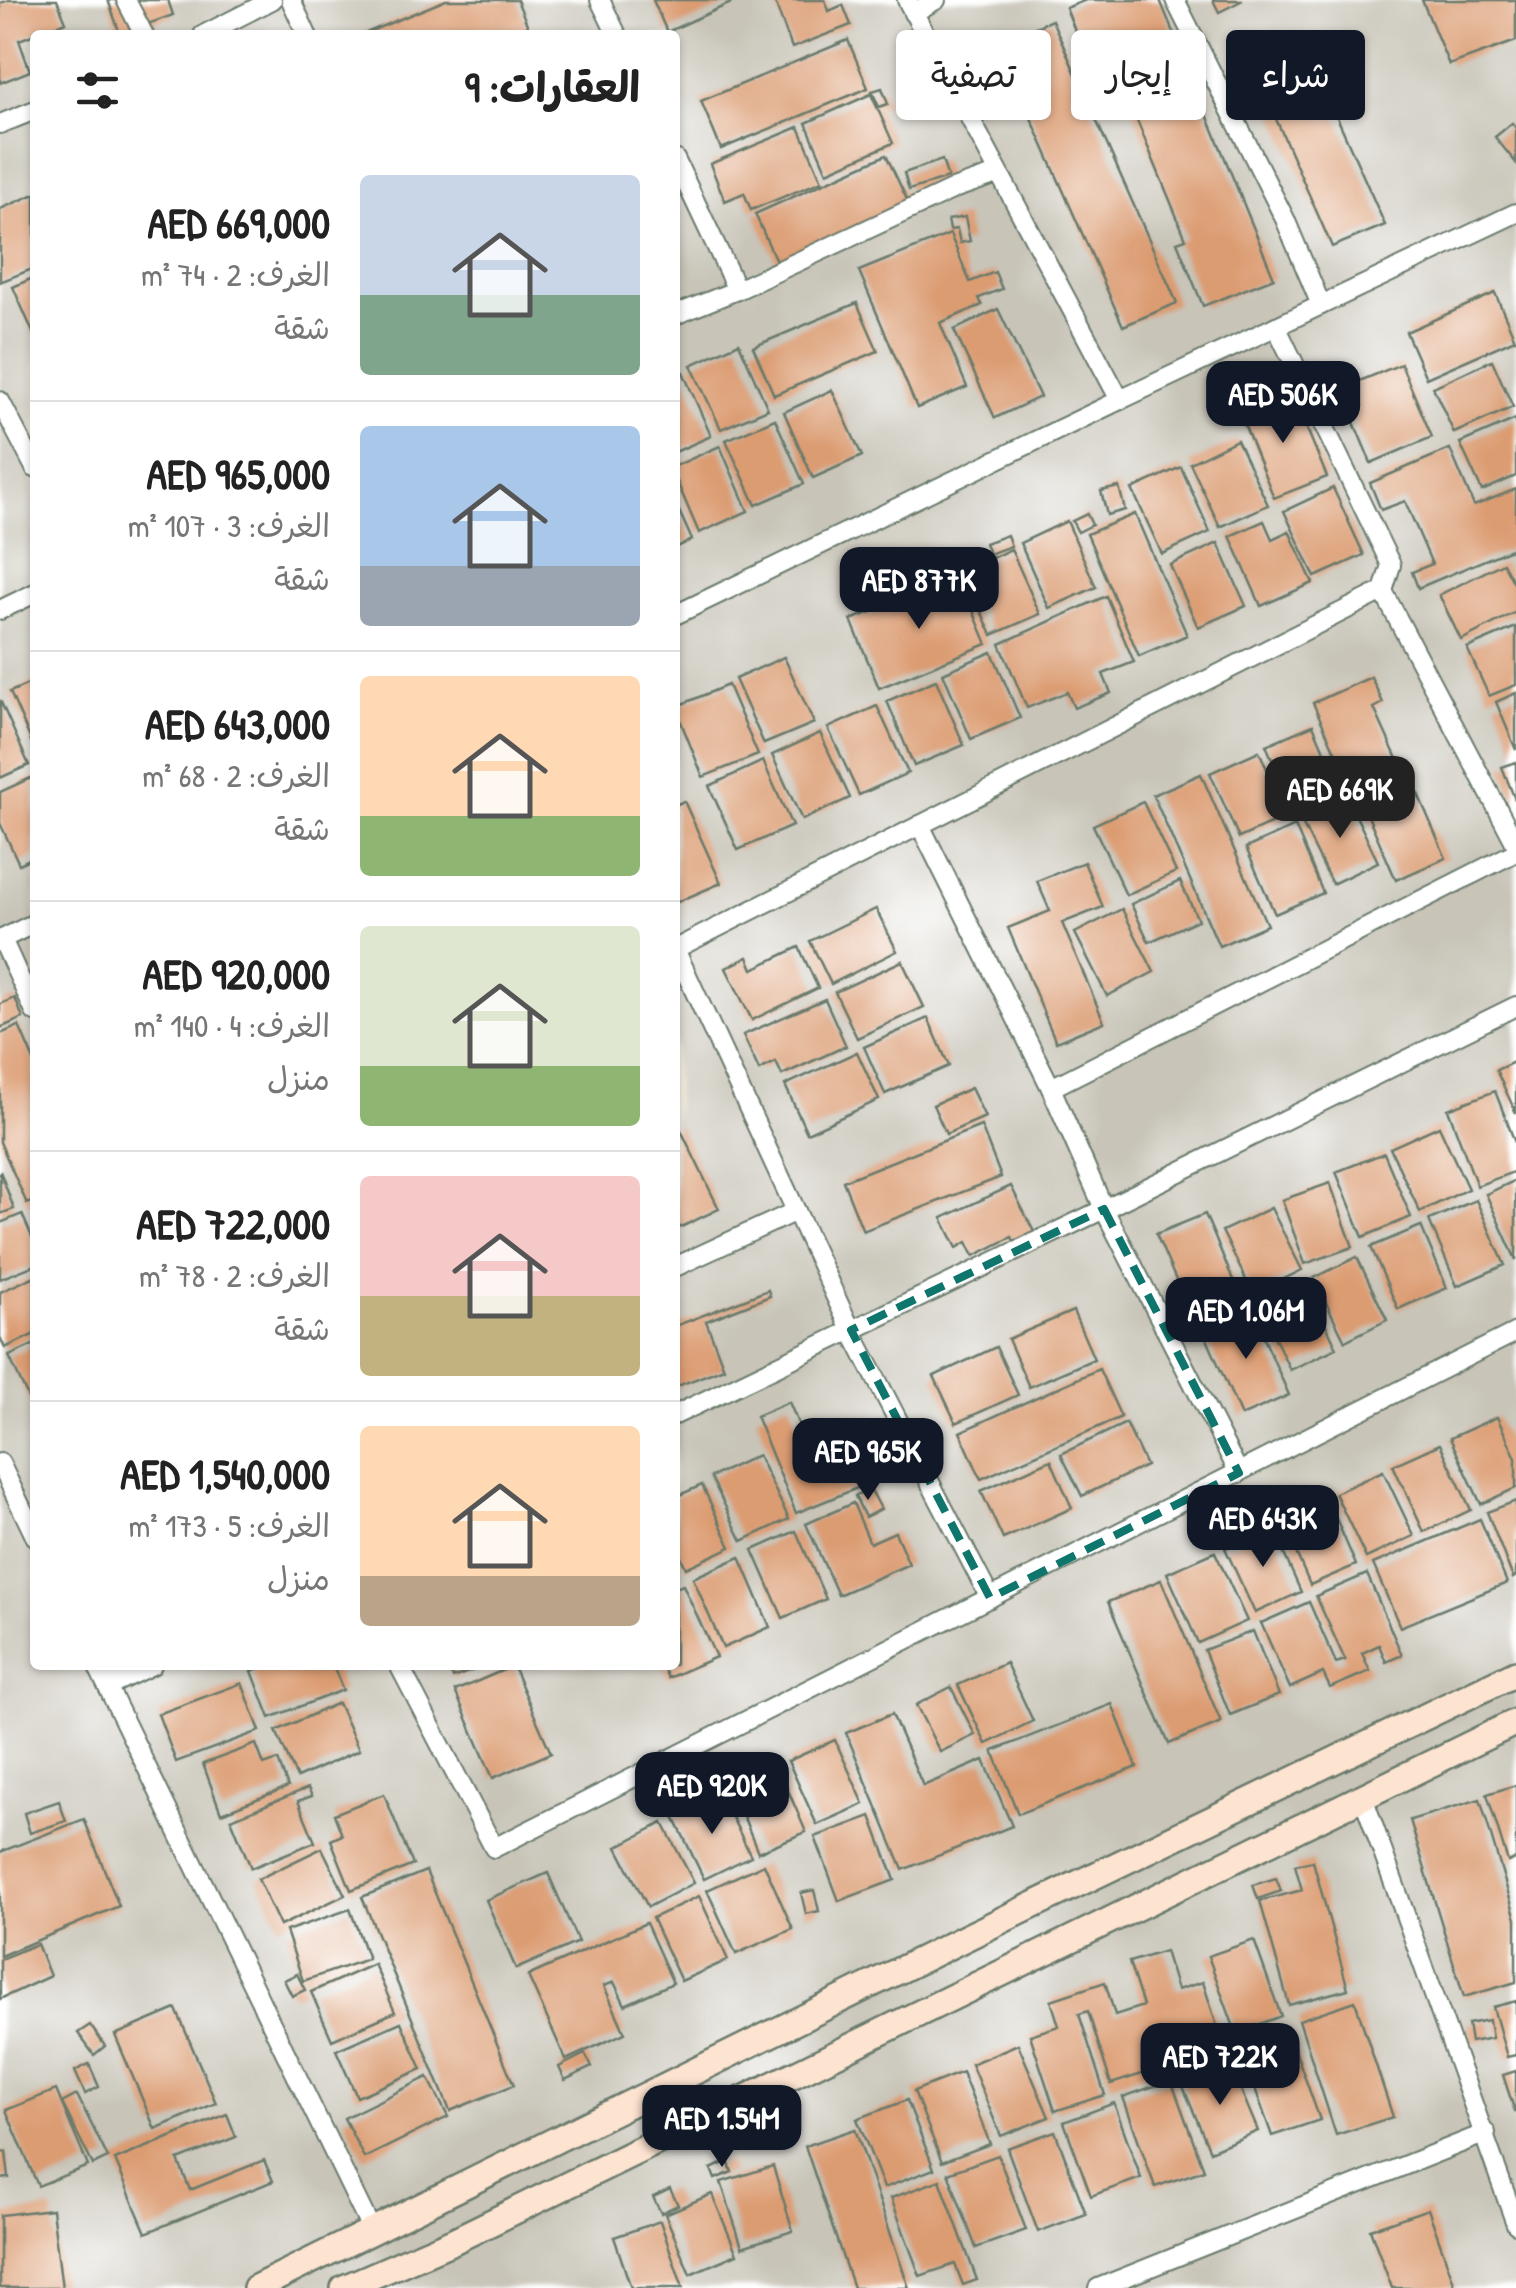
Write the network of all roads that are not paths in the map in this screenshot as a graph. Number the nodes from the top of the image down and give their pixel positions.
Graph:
1 (126, 0) edge
2 (272, 0) edge
3 (291, 0) edge
4 (600, 0) edge
5 (936, 0) edge
6 (1175, 0) edge
7 (910, 7) edge
8 (141, 30) edge
9 (213, 30) edge
10 (305, 30) edge
11 (615, 30) edge
12 (30, 112) edge
13 (0, 124) edge
14 (680, 169) edge
15 (997, 174) junction
16 (1516, 212) edge
17 (737, 290) junction
18 (1321, 305) junction
19 (680, 314) edge
20 (1276, 326) junction
21 (1120, 400) junction
22 (0, 401) edge
23 (30, 458) edge
24 (1383, 591) junction
25 (30, 595) edge
26 (0, 610) edge
27 (680, 613) edge
28 (920, 825) junction
29 (1516, 848) edge
30 (30, 926) edge
31 (1, 940) edge
32 (680, 946) edge
33 (680, 960) edge
34 (30, 1001) edge
35 (1516, 1006) edge
36 (1051, 1088) junction
37 (1104, 1209) junction
38 (796, 1211) junction
39 (680, 1265) edge
40 (851, 1330) junction
41 (1516, 1332) edge
42 (680, 1412) edge
43 (0, 1463) edge
44 (1239, 1473) junction
45 (30, 1526) edge
46 (990, 1598) junction
47 (100, 1670) edge
48 (142, 1670) edge
49 (402, 1670) edge
50 (1516, 1673) edge
51 (108, 1686) junction
52 (1516, 1722) edge
53 (1363, 1797) junction
54 (1486, 2134) junction
55 (1516, 2155) edge
56 (1496, 2164) junction
57 (1516, 2224) edge
58 (373, 2233) junction
59 (256, 2288) edge
60 (344, 2288) edge
61 (1098, 2288) edge

1 - 8 street
2 - 9 street
3 - 10 street
4 - 11 street
5 - 7 street
6 - 18 street
7 - 15 street
12 - 13 street
14 - 17 street
15 - 17 street
15 - 21 street
16 - 18 street
17 - 19 street
18 - 20 street
20 - 21 street
20 - 24 street
21 - 27 street
22 - 23 street
24 - 28 street
24 - 29 street
25 - 26 street
28 - 32 street
28 - 36 street
29 - 36 street
30 - 31 street
31 - 34 street
33 - 38 street
35 - 37 street
36 - 37 street
37 - 40 street
37 - 44 street
38 - 39 street
38 - 40 street
40 - 42 street
40 - 46 street
41 - 44 street
43 - 45 street
44 - 46 street
46 - 49 street
47 - 51 street
48 - 51 street
50 - 58 street
51 - 58 street
52 - 53 street
53 - 54 street
53 - 60 street
54 - 56 street
54 - 61 street
55 - 56 street
56 - 57 street
58 - 59 street

